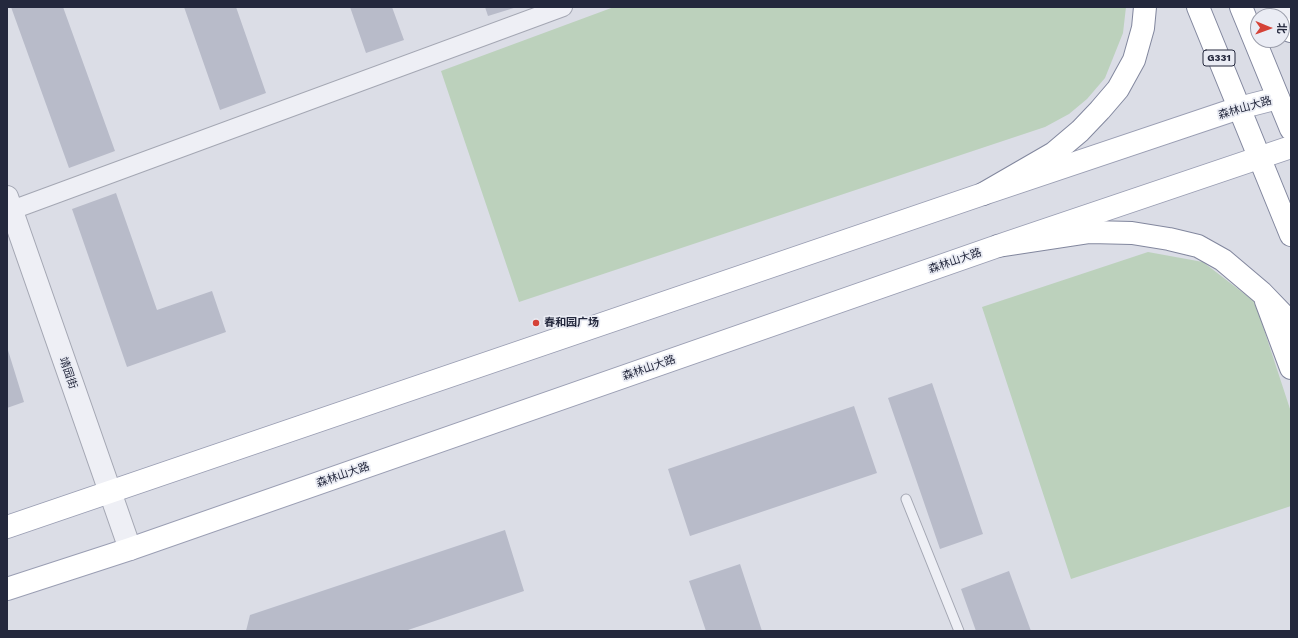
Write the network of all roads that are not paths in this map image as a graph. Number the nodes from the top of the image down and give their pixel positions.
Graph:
1 (563, 7) edge
2 (1198, 7) edge
3 (1284, 7) edge
4 (1144, 10) edge
5 (1248, 16) edge
6 (1291, 25) edge
7 (1278, 98) junction
8 (1239, 108) junction
9 (1291, 129) edge
10 (1291, 147) edge
11 (1259, 158) junction
12 (983, 194) junction
13 (9, 204) edge
14 (1291, 235) edge
15 (998, 246) junction
16 (1262, 293) junction
17 (1291, 323) edge
18 (1291, 368) edge
19 (110, 494) junction
20 (906, 499) dead end
21 (7, 528) edge
22 (130, 549) junction
23 (7, 589) edge
24 (959, 631) edge

1 - 13 street
2 - 8 main road, G331
3 - 6 street
4 - 12 main road
5 - 7 main road
7 - 8 main road, 森林山大路
7 - 9 main road
8 - 11 main road, G331
8 - 12 main road, 森林山大路
10 - 11 main road, 森林山大路
11 - 14 main road, G331
11 - 15 main road, 森林山大路
12 - 19 main road, 森林山大路
13 - 19 street, 靖园街
15 - 16 main road
15 - 22 main road, 森林山大路
16 - 17 main road
16 - 18 main road
19 - 21 main road, 森林山大路
19 - 22 street, 靖园街
20 - 24 lane
22 - 23 main road, 森林山大路

